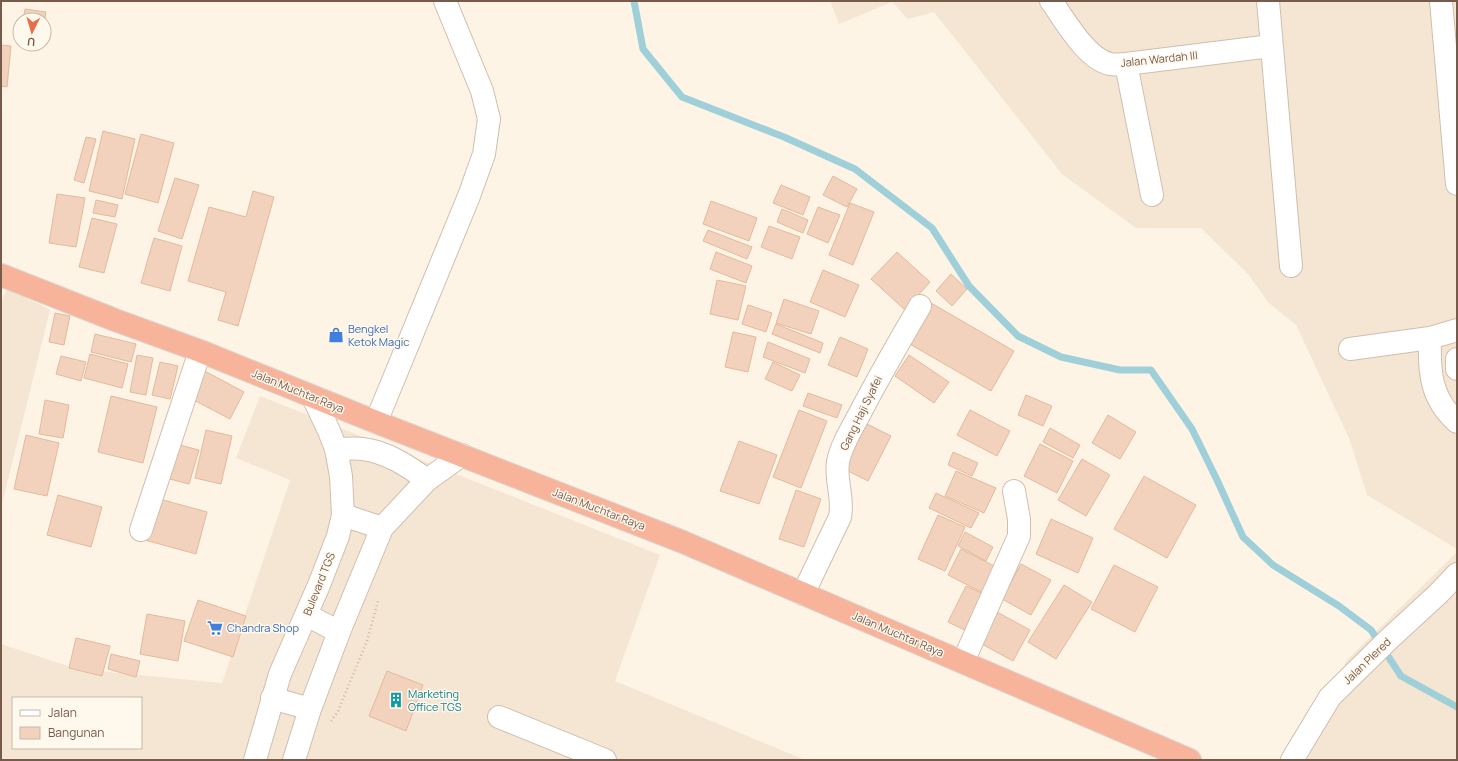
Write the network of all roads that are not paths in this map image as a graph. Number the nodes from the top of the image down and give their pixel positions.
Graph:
1 (445, 1) edge
2 (1051, 1) edge
3 (1268, 1) edge
4 (1441, 1) edge
5 (1271, 46) junction
6 (1452, 59) edge
7 (1126, 64) junction
8 (1457, 184) edge
9 (1152, 194) dead end
10 (1291, 266) dead end
11 (1, 275) edge
12 (920, 306) dead end
13 (1457, 330) edge
14 (1430, 338) junction
15 (1350, 349) dead end
16 (200, 351) junction
17 (1457, 359) edge
18 (1457, 369) edge
19 (313, 397) junction
20 (376, 422) junction
21 (1457, 422) edge
22 (336, 450) junction
23 (462, 455) junction
24 (427, 480) junction
25 (1014, 491) dead end
26 (343, 515) junction
27 (382, 528) junction
28 (141, 530) dead end
29 (1457, 574) edge
30 (803, 594) junction
31 (306, 615) junction
32 (338, 632) junction
33 (963, 662) junction
34 (272, 698) junction
35 (310, 709) junction
36 (499, 717) dead end
37 (255, 760) edge
38 (294, 760) edge
39 (605, 760) edge
40 (1190, 760) edge
41 (1292, 760) edge

1 - 20 street
2 - 7 street, Jalan Wardah III
3 - 5 street
4 - 6 street
5 - 7 street, Jalan Wardah III
5 - 10 street
6 - 8 street
7 - 9 street
11 - 16 highway, Jalan Muchtar Raya
12 - 30 street, Gang Haji Syafei
13 - 14 street
14 - 15 street
14 - 21 street
16 - 19 highway, Jalan Muchtar Raya
16 - 28 street
17 - 18 street
19 - 20 highway, Jalan Muchtar Raya
19 - 22 street, Bulevard TGS
20 - 23 highway, Jalan Muchtar Raya
22 - 24 street
22 - 26 street, Bulevard TGS
23 - 24 street
23 - 30 highway, Jalan Muchtar Raya
24 - 27 street
25 - 33 street
26 - 27 street
26 - 31 street, Bulevard TGS
27 - 32 street
29 - 41 street, Jalan Plered
30 - 33 highway, Jalan Muchtar Raya
31 - 32 street
31 - 34 street, Bulevard TGS
32 - 35 street
33 - 40 highway, Jalan Muchtar Raya
34 - 35 street
34 - 37 street, Bulevard TGS
35 - 38 street
36 - 39 street

